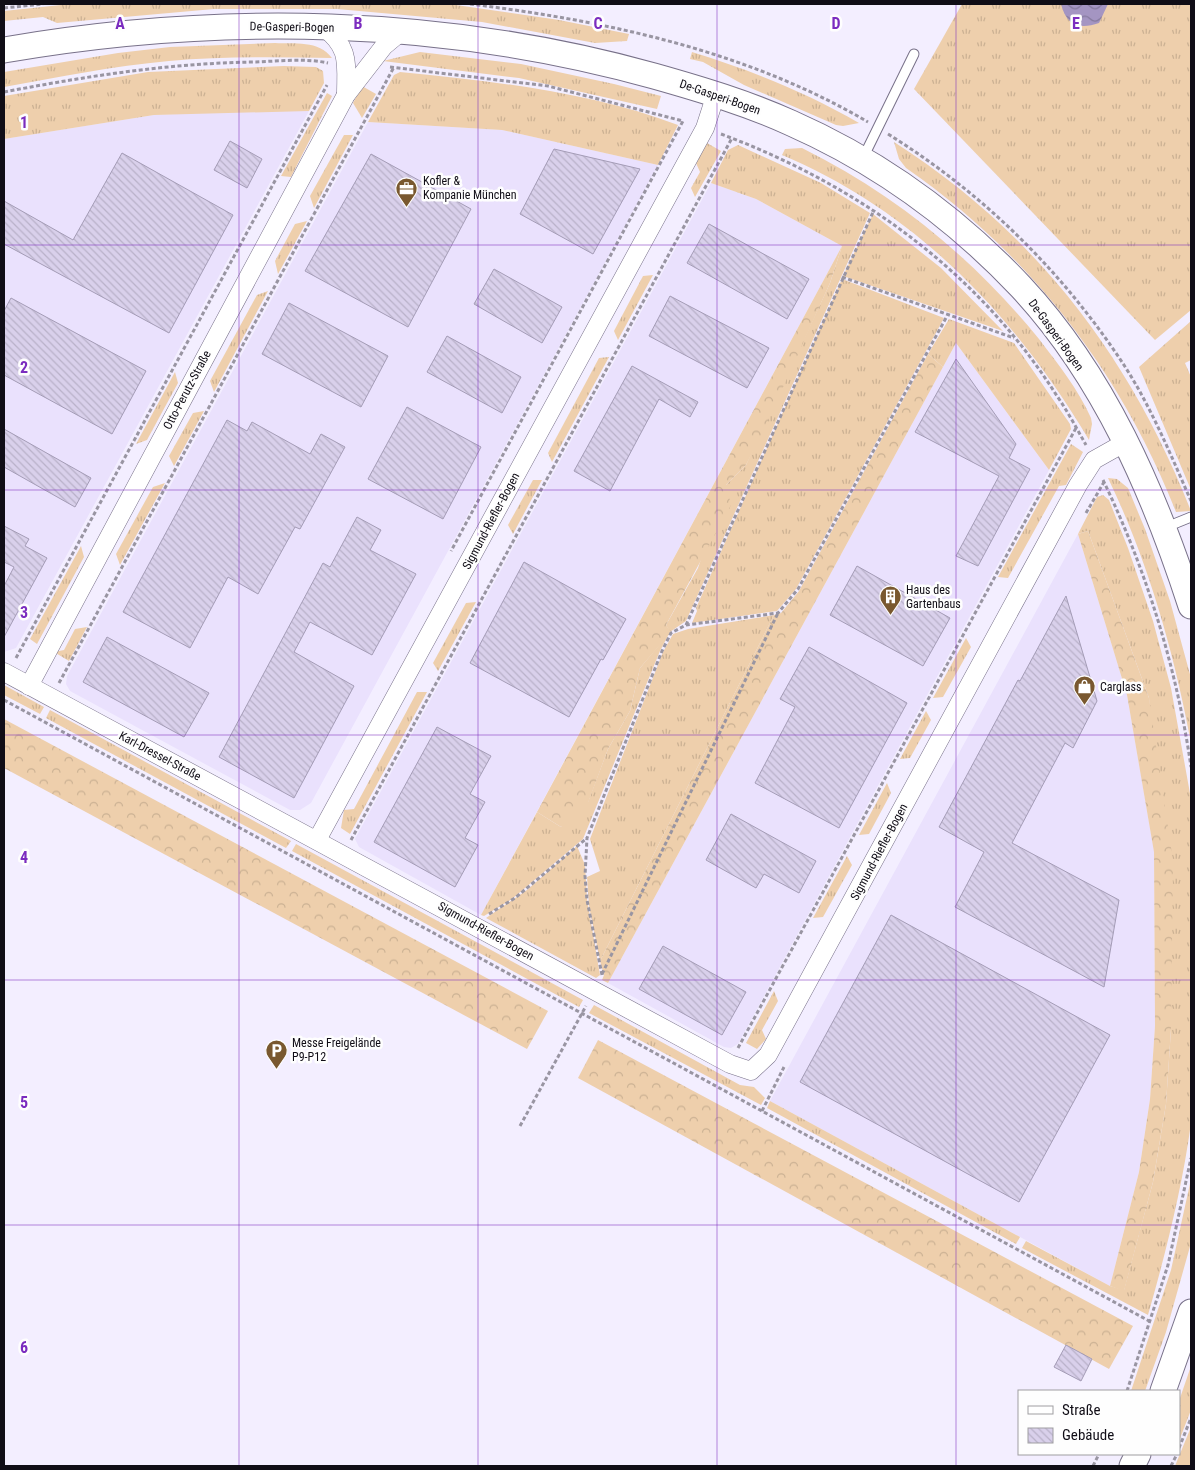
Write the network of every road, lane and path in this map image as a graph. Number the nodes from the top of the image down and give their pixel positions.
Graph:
1 (43, 4) edge
2 (4, 6) edge
3 (323, 27) junction
4 (402, 31) junction
5 (4, 50) edge
6 (914, 54) dead end
7 (385, 67) dead end
8 (394, 67) junction
9 (328, 71) dead end
10 (328, 78) dead end
11 (4, 92) edge
12 (716, 94) junction
13 (346, 96) junction
14 (716, 132) dead end
15 (732, 138) junction
16 (862, 160) junction
17 (874, 210) junction
18 (842, 277) junction
19 (947, 316) junction
20 (1014, 338) junction
21 (1076, 428) junction
22 (1126, 442) junction
23 (1094, 460) junction
24 (1191, 517) edge
25 (1164, 528) junction
26 (447, 559) dead end
27 (1191, 606) edge
28 (778, 613) junction
29 (686, 625) junction
30 (5, 673) edge
31 (30, 686) junction
32 (52, 698) junction
33 (4, 700) edge
34 (1191, 767) edge
35 (587, 838) junction
36 (318, 840) junction
37 (344, 854) junction
38 (472, 924) junction
39 (598, 983) junction
40 (581, 1014) junction
41 (730, 1064) junction
42 (773, 1088) dead end
43 (762, 1111) junction
44 (520, 1126) dead end
45 (1191, 1158) edge
46 (1191, 1312) edge
47 (1151, 1322) junction
48 (1127, 1390) edge
49 (1164, 1390) edge
50 (1191, 1418) edge
51 (1180, 1446) edge

1 - 2 path
3 - 4 main road, De-Gasperi-Bogen
3 - 5 main road, De-Gasperi-Bogen
3 - 13 street, Otto-Perutz-Straße
4 - 12 main road, De-Gasperi-Bogen
4 - 13 street, Otto-Perutz-Straße
6 - 16 lane
7 - 8 path
8 - 26 path
8 - 32 path
9 - 11 path
10 - 30 path
12 - 16 main road, De-Gasperi-Bogen
12 - 36 street, Sigmund-Riefler-Bogen
13 - 31 street, Otto-Perutz-Straße
14 - 15 path
15 - 17 path
15 - 37 path
16 - 22 main road, De-Gasperi-Bogen
17 - 18 path
17 - 20 path
18 - 19 path
18 - 29 path
19 - 20 path
19 - 28 path
20 - 21 path
21 - 23 path
21 - 41 path
22 - 23 street
22 - 25 main road, De-Gasperi-Bogen
23 - 34 path
23 - 41 street, Sigmund-Riefler-Bogen
24 - 25 lane
25 - 27 main road, De-Gasperi-Bogen
28 - 29 path
28 - 39 path
29 - 35 path
30 - 31 street, Karl-Dressel-Straße
31 - 32 street, Karl-Dressel-Straße
32 - 36 street, Karl-Dressel-Straße
33 - 40 path
35 - 38 path
35 - 39 path
36 - 37 street, Sigmund-Riefler-Bogen
37 - 38 street, Sigmund-Riefler-Bogen
38 - 39 street, Sigmund-Riefler-Bogen
39 - 40 path
39 - 41 street, Sigmund-Riefler-Bogen
40 - 43 path
40 - 44 path
42 - 43 path
43 - 47 path
45 - 47 path
46 - 49 main road
47 - 48 path
50 - 51 path

